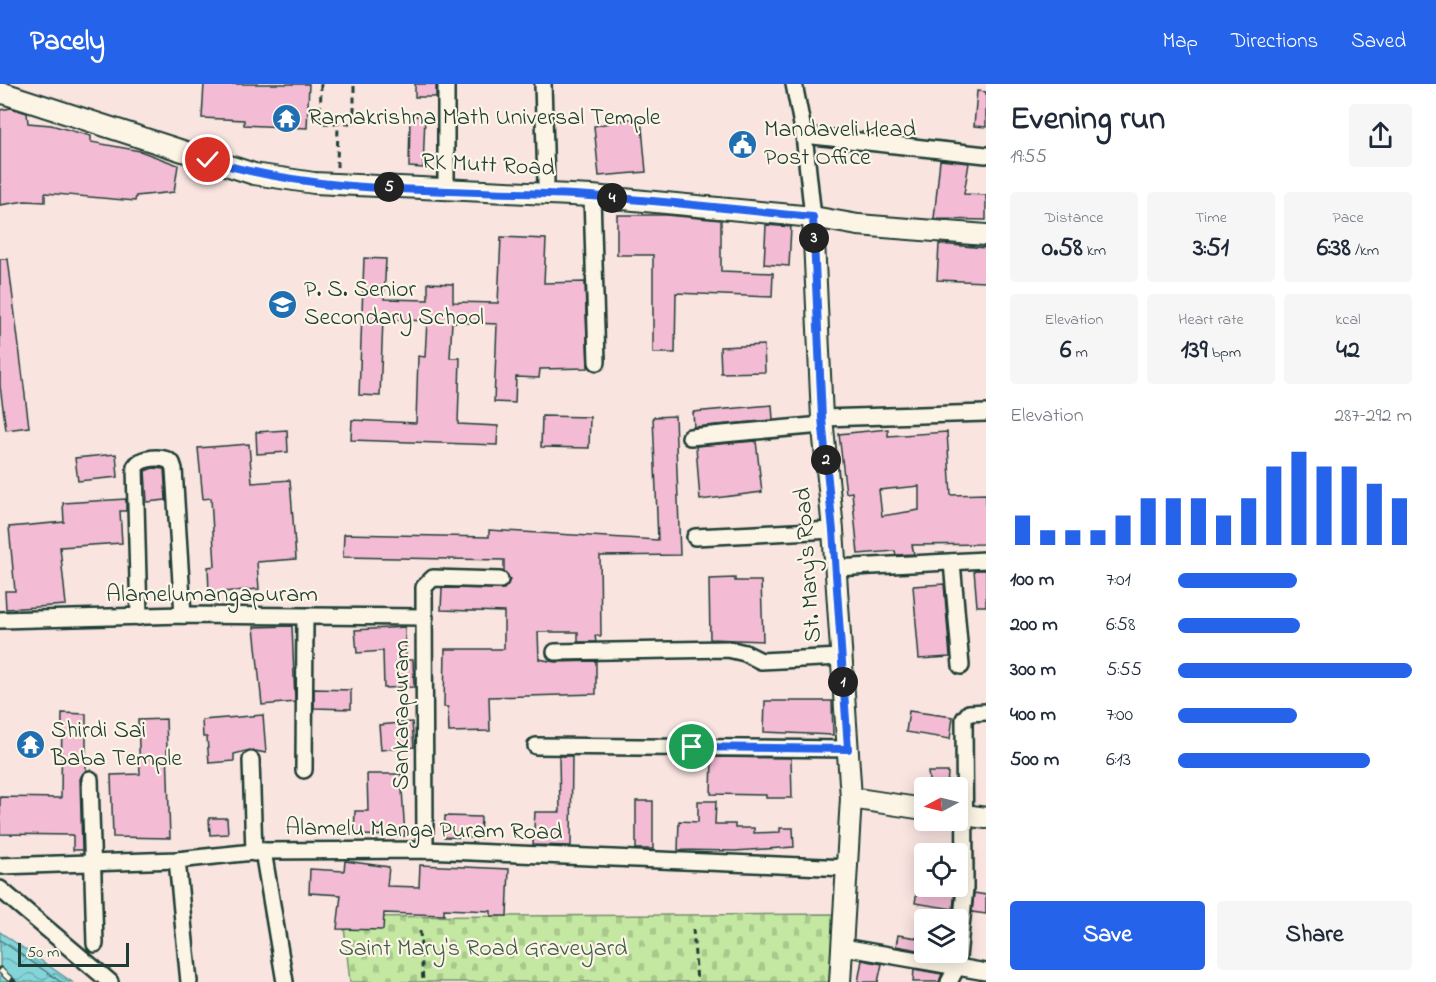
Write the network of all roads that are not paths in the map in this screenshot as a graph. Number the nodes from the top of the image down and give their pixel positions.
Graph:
1 (446, 84) edge
2 (543, 84) edge
3 (794, 84) edge
4 (0, 92) edge
5 (804, 135) junction
6 (986, 155) edge
7 (546, 182) dead end
8 (446, 190) junction
9 (592, 196) junction
10 (813, 217) junction
11 (986, 236) edge
12 (597, 362) dead end
13 (986, 413) edge
14 (822, 422) junction
15 (690, 437) dead end
16 (833, 531) junction
17 (694, 537) dead end
18 (986, 560) edge
19 (952, 562) junction
20 (835, 568) junction
21 (500, 580) dead end
22 (183, 615) junction
23 (140, 617) junction
24 (304, 617) junction
25 (425, 617) junction
26 (0, 621) edge
27 (555, 652) dead end
28 (841, 657) junction
29 (961, 666) dead end
30 (986, 712) edge
31 (536, 746) dead end
32 (848, 749) junction
33 (251, 760) dead end
34 (304, 770) dead end
35 (962, 777) edge
36 (90, 779) dead end
37 (850, 798) junction
38 (914, 808) edge
39 (968, 815) edge
40 (986, 818) edge
41 (962, 831) edge
42 (425, 850) junction
43 (259, 852) junction
44 (177, 860) junction
45 (92, 861) junction
46 (0, 866) edge
47 (847, 868) junction
48 (0, 889) edge
49 (95, 944) dead end
50 (843, 947) junction
51 (957, 967) junction
52 (986, 972) edge
53 (110, 982) edge
54 (189, 982) edge
55 (285, 982) edge
56 (840, 982) edge
57 (949, 982) edge

1 - 8 street
2 - 7 street
3 - 5 street
4 - 8 main road, RK Mutt Road
5 - 6 street
5 - 10 street
8 - 9 main road, RK Mutt Road
9 - 10 main road, RK Mutt Road
9 - 12 street
10 - 11 main road, RK Mutt Road
10 - 14 main road, St. Mary's Road
13 - 14 street
14 - 15 street
14 - 16 main road, St. Mary's Road
16 - 17 street
16 - 20 main road, St. Mary's Road
18 - 19 street
19 - 20 street
19 - 29 street
20 - 28 main road, St. Mary's Road
21 - 25 street, Sankarapuram
22 - 23 street, Alamelumangapuram
22 - 23 street
22 - 24 street, Alamelumangapuram
23 - 26 street, Alamelumangapuram
24 - 25 street, Alamelumangapuram
24 - 34 street
25 - 42 street, Sankarapuram
27 - 28 street
28 - 32 main road, St. Mary's Road
30 - 35 street
31 - 32 street
32 - 37 main road, St. Mary's Road
33 - 43 street
36 - 45 street
37 - 38 main road
37 - 47 main road, St. Mary's Road
39 - 40 main road
41 - 51 street
42 - 43 street, Alamelu Manga Puram Road
42 - 47 street, Alamelu Manga Puram Road
43 - 44 street, Alamelu Manga Puram Road
43 - 55 street
44 - 45 street, Alamelu Manga Puram Road
44 - 54 street
45 - 46 street, Alamelu Manga Puram Road
45 - 49 street
47 - 50 main road, St. Mary's Road
48 - 53 street
50 - 51 street
50 - 56 main road, St. Mary's Road
51 - 52 street
51 - 57 street

